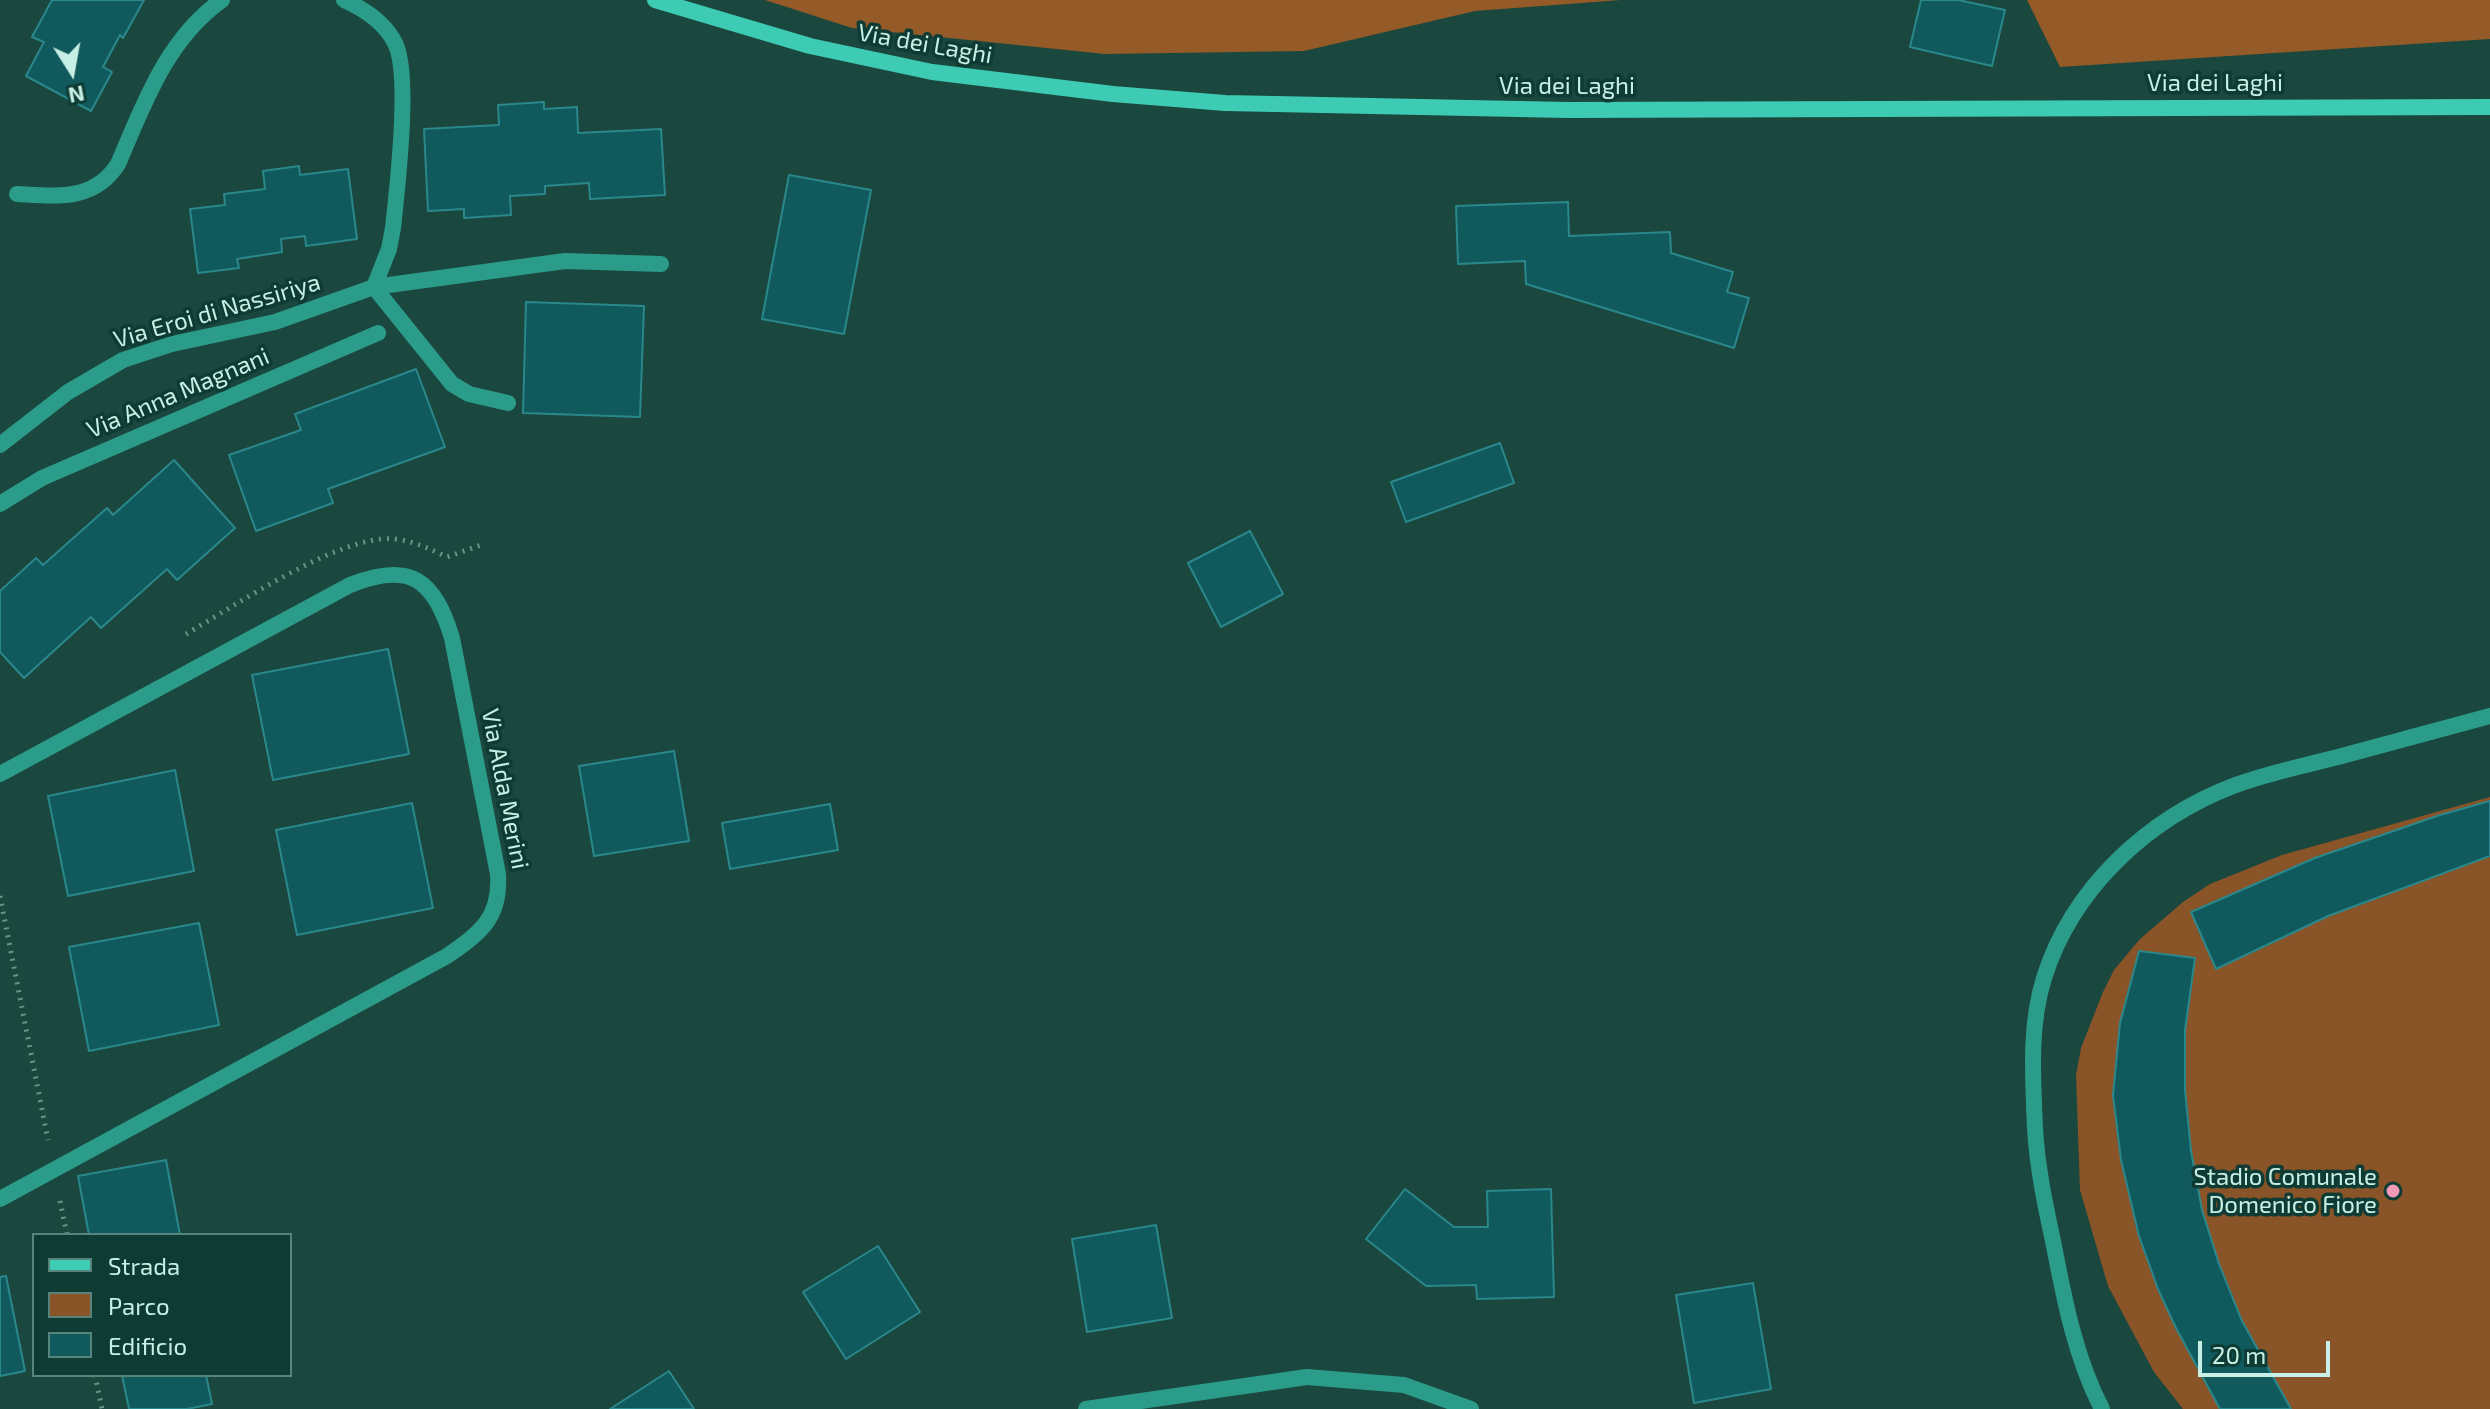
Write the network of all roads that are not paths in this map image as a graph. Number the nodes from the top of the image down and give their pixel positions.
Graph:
1 (222, 0) edge
2 (344, 0) edge
3 (655, 0) edge
4 (2490, 107) edge
5 (17, 194) dead end
6 (661, 264) dead end
7 (374, 287) junction
8 (378, 333) dead end
9 (508, 403) dead end
10 (0, 445) edge
11 (0, 504) edge
12 (2490, 716) edge
13 (0, 774) edge
14 (0, 1199) edge
15 (1086, 1409) edge
16 (1471, 1409) edge
17 (2102, 1409) edge

1 - 5 street
2 - 7 street
3 - 4 main road, Via dei Laghi
6 - 7 street, Via Eroi di Nassiriya
7 - 9 street
7 - 10 street, Via Eroi di Nassiriya
8 - 11 street, Via Anna Magnani
12 - 17 street
13 - 14 street, Via Alda Merini
15 - 16 street

